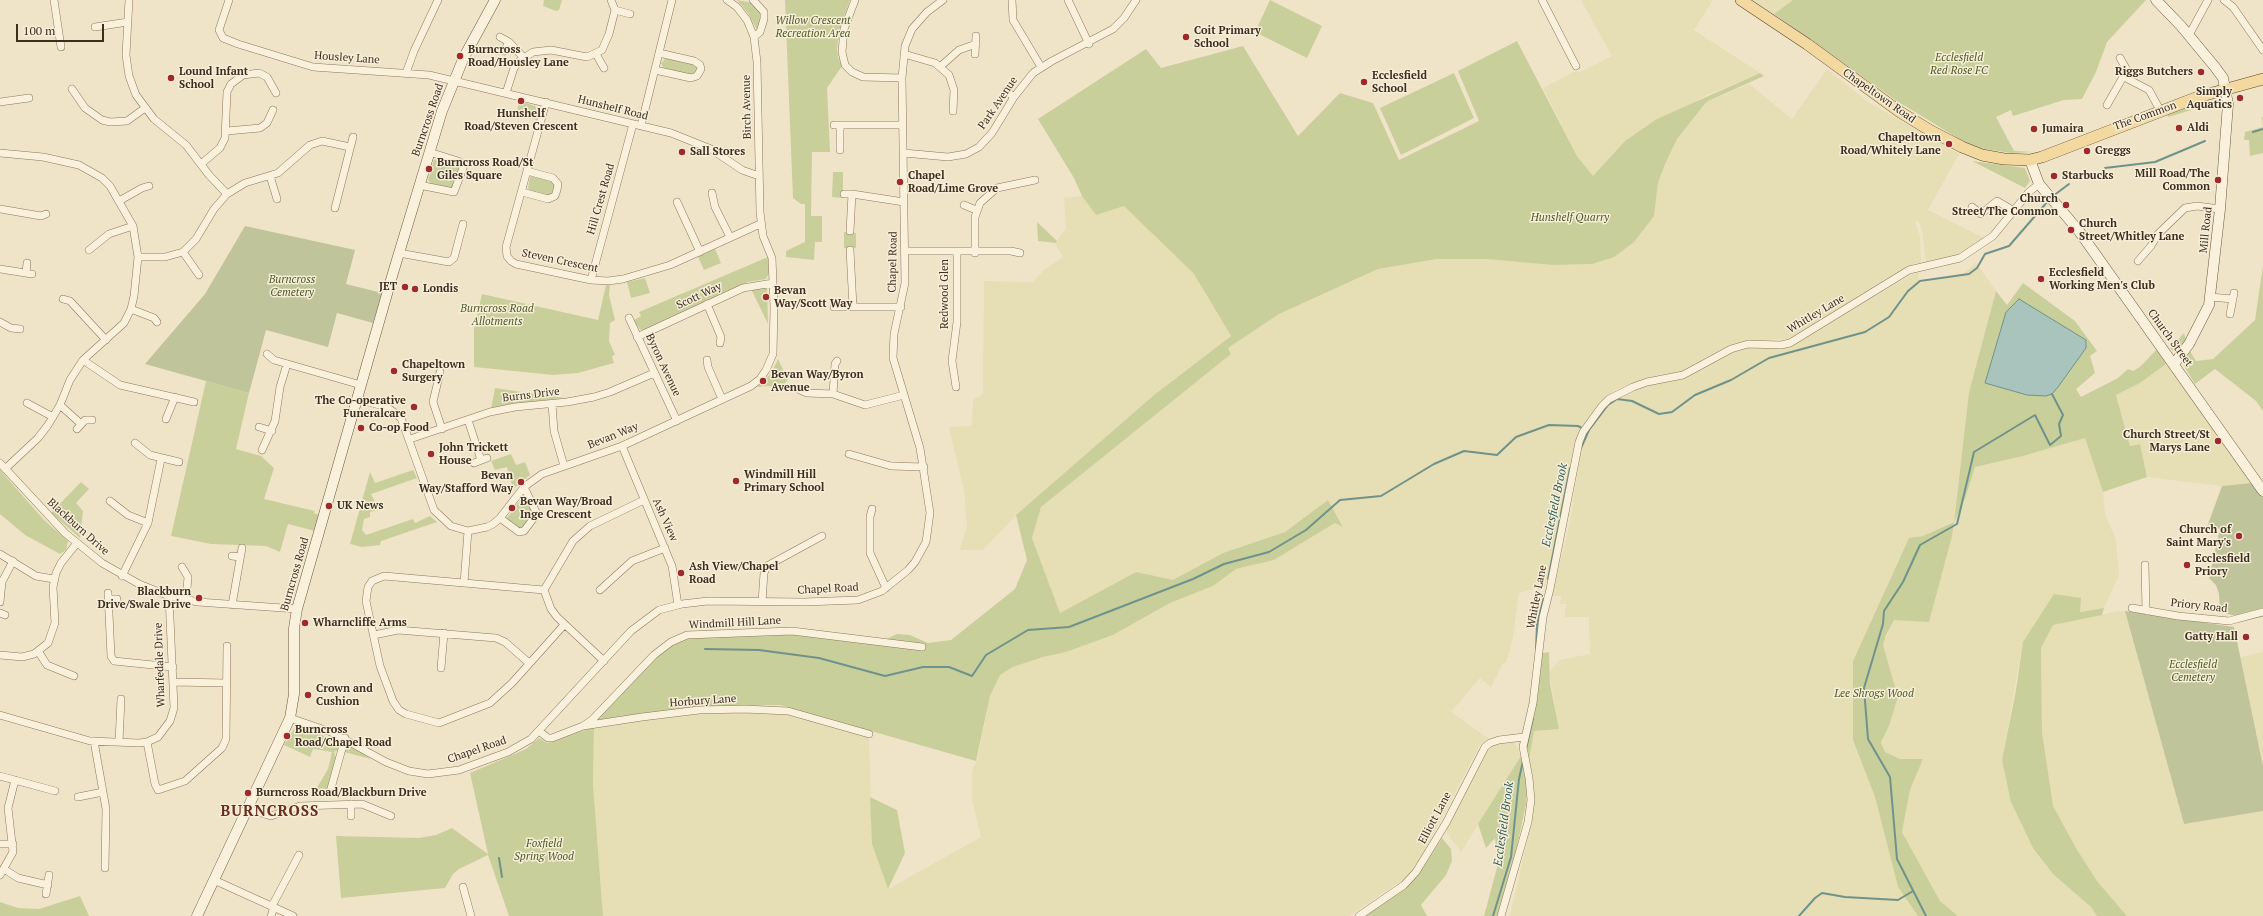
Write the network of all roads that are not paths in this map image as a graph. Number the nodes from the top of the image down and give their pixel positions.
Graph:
1 (54, 0) edge
2 (129, 0) edge
3 (229, 0) edge
4 (438, 0) edge
5 (495, 0) edge
6 (611, 0) edge
7 (672, 0) edge
8 (729, 0) edge
9 (752, 0) edge
10 (855, 0) edge
11 (1012, 0) edge
12 (1068, 0) edge
13 (1136, 0) edge
14 (1542, 0) edge
15 (1741, 0) edge
16 (2156, 0) edge
17 (2208, 0) edge
18 (2224, 0) edge
19 (938, 1) edge
20 (615, 10) junction
21 (630, 14) dead end
22 (102, 18) dead end
23 (128, 22) junction
24 (103, 26) junction
25 (95, 27) dead end
26 (2189, 35) junction
27 (976, 36) dead end
28 (500, 37) dead end
29 (754, 37) junction
30 (509, 42) junction
31 (976, 44) junction
32 (1089, 44) junction
33 (61, 47) dead end
34 (2263, 50) edge
35 (504, 51) dead end
36 (659, 53) junction
37 (596, 54) junction
38 (904, 54) junction
39 (975, 54) dead end
40 (524, 58) junction
41 (2120, 58) dead end
42 (941, 66) junction
43 (1576, 66) dead end
44 (604, 68) dead end
45 (1040, 68) junction
46 (655, 70) junction
47 (406, 72) junction
48 (2124, 76) junction
49 (902, 78) junction
50 (2263, 79) edge
51 (454, 81) junction
52 (72, 89) dead end
53 (2226, 89) junction
54 (1006, 91) dead end
55 (276, 93) dead end
56 (506, 94) junction
57 (1014, 97) junction
58 (29, 98) dead end
59 (0, 102) edge
60 (546, 102) junction
61 (2107, 105) dead end
62 (145, 108) junction
63 (273, 110) dead end
64 (2160, 110) junction
65 (953, 111) dead end
66 (633, 124) junction
67 (903, 125) junction
68 (641, 126) junction
69 (227, 131) junction
70 (353, 137) dead end
71 (350, 147) junction
72 (840, 150) dead end
73 (429, 152) junction
74 (0, 153) edge
75 (904, 153) junction
76 (2030, 160) junction
77 (201, 164) junction
78 (527, 171) junction
79 (270, 176) junction
80 (759, 176) junction
81 (1035, 180) dead end
82 (2039, 184) junction
83 (419, 185) junction
84 (149, 186) dead end
85 (522, 192) junction
86 (712, 193) dead end
87 (227, 194) junction
88 (844, 194) dead end
89 (852, 194) junction
90 (277, 198) dead end
91 (119, 201) junction
92 (678, 202) dead end
93 (904, 202) junction
94 (964, 205) dead end
95 (1972, 206) dead end
96 (334, 208) dead end
97 (0, 209) edge
98 (2220, 209) junction
99 (976, 210) junction
100 (2014, 211) junction
101 (46, 214) dead end
102 (463, 224) dead end
103 (760, 224) junction
104 (133, 226) junction
105 (850, 231) dead end
106 (730, 237) junction
107 (88, 250) dead end
108 (850, 250) dead end
109 (905, 251) junction
110 (182, 252) junction
111 (700, 252) junction
112 (957, 252) junction
113 (399, 253) junction
114 (975, 253) junction
115 (1020, 253) dead end
116 (138, 257) junction
117 (2138, 261) dead end
118 (27, 263) dead end
119 (0, 269) edge
120 (199, 275) dead end
121 (591, 280) junction
122 (773, 282) junction
123 (2210, 297) junction
124 (63, 299) dead end
125 (707, 304) junction
126 (834, 307) dead end
127 (853, 307) junction
128 (901, 308) junction
129 (131, 309) junction
130 (2230, 314) dead end
131 (157, 317) dead end
132 (629, 318) dead end
133 (0, 322) edge
134 (20, 329) dead end
135 (637, 337) junction
136 (106, 340) junction
137 (720, 343) dead end
138 (267, 354) dead end
139 (83, 360) junction
140 (707, 360) dead end
141 (837, 361) dead end
142 (287, 364) junction
143 (2174, 364) junction
144 (440, 372) dead end
145 (654, 373) junction
146 (361, 385) junction
147 (956, 387) dead end
148 (800, 390) dead end
149 (833, 394) junction
150 (904, 395) junction
151 (175, 397) junction
152 (357, 399) junction
153 (722, 399) junction
154 (194, 402) dead end
155 (27, 403) dead end
156 (552, 404) junction
157 (60, 406) junction
158 (53, 417) junction
159 (166, 419) dead end
160 (92, 420) dead end
161 (468, 420) junction
162 (677, 421) junction
163 (259, 427) dead end
164 (442, 429) junction
165 (272, 431) junction
166 (410, 439) junction
167 (140, 444) dead end
168 (622, 446) junction
169 (262, 450) dead end
170 (849, 454) dead end
171 (160, 459) junction
172 (481, 460) dead end
173 (180, 462) dead end
174 (2, 466) edge
175 (564, 466) junction
176 (924, 467) junction
177 (524, 487) junction
178 (2263, 491) edge
179 (644, 500) junction
180 (115, 503) dead end
181 (872, 509) dead end
182 (500, 518) junction
183 (148, 523) junction
184 (468, 531) junction
185 (820, 541) dead end
186 (77, 543) junction
187 (242, 548) dead end
188 (665, 548) junction
189 (0, 554) edge
190 (232, 556) dead end
191 (240, 557) junction
192 (13, 561) junction
193 (2145, 565) dead end
194 (182, 567) dead end
195 (122, 576) junction
196 (54, 579) junction
197 (464, 583) junction
198 (605, 588) dead end
199 (886, 588) junction
200 (544, 590) junction
201 (170, 596) junction
202 (117, 599) dead end
203 (186, 600) junction
204 (0, 602) edge
205 (762, 602) junction
206 (678, 604) junction
207 (232, 606) junction
208 (2132, 608) dead end
209 (297, 609) junction
210 (2146, 611) junction
211 (2263, 612) edge
212 (564, 625) junction
213 (444, 633) junction
214 (374, 635) junction
215 (227, 646) dead end
216 (922, 647) dead end
217 (38, 651) junction
218 (0, 655) edge
219 (604, 661) junction
220 (529, 663) junction
221 (173, 667) junction
222 (441, 668) dead end
223 (74, 676) dead end
224 (174, 682) junction
225 (227, 683) junction
226 (121, 700) dead end
227 (0, 715) edge
228 (290, 718) junction
229 (583, 726) junction
230 (539, 731) junction
231 (869, 734) dead end
232 (1524, 737) junction
233 (345, 738) junction
234 (94, 741) junction
235 (119, 742) junction
236 (147, 742) junction
237 (0, 776) edge
238 (15, 780) junction
239 (55, 791) dead end
240 (103, 792) junction
241 (322, 792) dead end
242 (78, 797) dead end
243 (351, 804) junction
244 (248, 809) junction
245 (351, 816) dead end
246 (391, 816) dead end
247 (0, 844) edge
248 (13, 844) junction
249 (299, 855) dead end
250 (105, 868) dead end
251 (2, 872) edge
252 (49, 875) dead end
253 (214, 880) junction
254 (48, 885) junction
255 (463, 887) dead end
256 (46, 894) dead end
257 (273, 907) junction
258 (197, 916) edge
259 (270, 916) edge
260 (293, 916) edge
261 (471, 916) edge
262 (1359, 916) edge
263 (1501, 916) edge

1 - 33 street
2 - 23 street
3 - 47 street, Housley Lane
4 - 47 street
5 - 51 main road, Burncross Road
6 - 20 street
7 - 36 street
8 - 29 street, Birch Avenue
9 - 29 street
10 - 49 street
11 - 45 street
12 - 32 street
13 - 32 street, Park Avenue
14 - 43 street
15 - 76 main road, Chapeltown Road
16 - 26 main road, Mill Road
17 - 26 street
18 - 34 street
19 - 38 street, Chapel Road
20 - 21 street
20 - 37 street
22 - 24 street
23 - 24 street
23 - 62 street
24 - 25 street
26 - 53 main road, Mill Road
27 - 31 street
28 - 30 street
29 - 80 street, Birch Avenue
30 - 35 street
30 - 40 street
31 - 39 street
31 - 42 street
32 - 45 street, Park Avenue
36 - 46 street
36 - 46 street
37 - 40 street
37 - 44 street
38 - 42 street
38 - 49 street, Chapel Road
40 - 56 street
41 - 48 street
42 - 65 street
45 - 57 street, Park Avenue
46 - 68 street
47 - 51 street, Housley Lane
48 - 61 street
48 - 64 street
49 - 67 street, Chapel Road
50 - 53 main road, The Common
51 - 56 street, Hunshelf Road
51 - 73 main road, Burncross Road
52 - 62 street
53 - 64 main road, The Common
53 - 98 main road, Mill Road
54 - 57 street
55 - 69 street
56 - 60 street, Hunshelf Road
57 - 75 street, Park Avenue
58 - 59 street
60 - 66 street, Hunshelf Road
60 - 78 street, Steven Crescent
62 - 77 street
63 - 69 street
64 - 76 main road, The Common
66 - 68 street, Hunshelf Road
66 - 121 street, Hill Crest Road
67 - 72 street
67 - 75 street, Chapel Road
68 - 80 street, Hunshelf Road
69 - 77 street
70 - 71 street
71 - 79 street
71 - 96 street
73 - 83 main road, Burncross Road
73 - 83 street
74 - 91 street
75 - 93 street, Chapel Road
76 - 82 main road, Church Street
77 - 87 street
78 - 85 street, Steven Crescent
78 - 85 street
79 - 87 street
79 - 90 street
80 - 103 street, Bevan Way
81 - 99 street
82 - 100 street, Whitley Lane
82 - 143 main road, Church Street
83 - 113 main road, Burncross Road
84 - 91 street
85 - 121 street, Steven Crescent
86 - 106 street
87 - 110 street
88 - 89 street
89 - 93 street
89 - 105 street
91 - 104 street
92 - 111 street
93 - 109 street, Chapel Road
94 - 99 street
95 - 100 street
97 - 101 street
98 - 117 street
98 - 123 main road, Mill Road
99 - 114 street
100 - 232 street, Whitley Lane
102 - 113 street
103 - 106 street, Steven Crescent
103 - 122 street, Bevan Way
104 - 107 street
104 - 116 street
106 - 111 street, Steven Crescent
108 - 127 street
109 - 112 street, Redwood Glen
109 - 128 street, Chapel Road
110 - 116 street
110 - 120 street
111 - 121 street, Steven Crescent
112 - 114 street
112 - 147 street, Redwood Glen
113 - 146 main road, Burncross Road
114 - 115 street
116 - 129 street
118 - 119 street
122 - 125 street, Scott Way
122 - 153 street, Bevan Way
123 - 130 street
123 - 143 main road, Mill Road
124 - 136 street
125 - 135 street, Scott Way
125 - 137 street
126 - 127 street
127 - 128 street
128 - 150 street, Chapel Road
129 - 131 street
129 - 136 street
132 - 135 street, Byron Avenue
133 - 134 street
135 - 145 street, Byron Avenue
136 - 139 street
138 - 142 street
139 - 151 street
139 - 157 street
140 - 153 street
141 - 149 street
142 - 146 street
142 - 165 street
143 - 178 main road, Church Street
144 - 164 street
145 - 156 street, Burns Drive
145 - 162 street, Byron Avenue
146 - 152 main road, Burncross Road
148 - 149 street
149 - 150 street
150 - 176 street, Chapel Road
151 - 154 street
151 - 159 street
152 - 166 street
152 - 209 main road, Burncross Road
153 - 162 street, Bevan Way
155 - 158 street
156 - 161 street, Burns Drive
156 - 175 street
157 - 158 street
157 - 160 street
158 - 174 street
161 - 164 street, Burns Drive
161 - 172 street
162 - 168 street, Bevan Way
163 - 165 street
164 - 166 street, Burns Drive
165 - 169 street
166 - 184 street
167 - 171 street
168 - 175 street, Bevan Way
168 - 179 street, Ash View
170 - 176 street
171 - 173 street
171 - 183 street
174 - 186 street, Blackburn Drive
175 - 177 street, Bevan Way
176 - 199 street, Chapel Road
177 - 182 street, Bevan Way
177 - 182 street
179 - 188 street, Ash View
179 - 200 street
180 - 183 street
181 - 199 street
182 - 184 street, Bevan Way
183 - 195 street
184 - 197 street
185 - 205 street
186 - 195 street, Blackburn Drive
186 - 196 street
187 - 191 street
188 - 198 street
188 - 206 street, Ash View
189 - 192 street
190 - 191 street
191 - 207 street
192 - 196 street
192 - 204 street
193 - 210 street
194 - 203 street
195 - 201 street, Blackburn Drive
196 - 217 street
197 - 200 street
197 - 214 street
199 - 205 street, Chapel Road
200 - 212 street
201 - 203 street, Blackburn Drive
201 - 221 street, Wharfedale Drive
202 - 221 street
203 - 207 street, Blackburn Drive
205 - 206 street, Chapel Road
206 - 219 street, Chapel Road
207 - 209 street, Blackburn Drive
208 - 210 street, Priory Road
209 - 228 main road, Burncross Road
210 - 211 street, Priory Road
212 - 219 street
212 - 220 street
213 - 214 street
213 - 220 street
213 - 222 street
214 - 220 street
215 - 225 street
216 - 229 street, Windmill Hill Lane
217 - 218 street
217 - 223 street
219 - 230 street, Chapel Road
221 - 224 street, Wharfedale Drive
224 - 225 street
224 - 236 street, Wharfedale Drive
225 - 236 street
226 - 235 street
227 - 234 street
228 - 233 street, Chapel Road
228 - 244 main road, Burncross Road
229 - 230 street, Horbury Lane
229 - 231 street, Horbury Lane
230 - 233 street, Chapel Road
232 - 262 street, Elliott Lane
232 - 263 street, Whitley Lane
233 - 241 street
234 - 235 street
234 - 240 street
235 - 236 street
237 - 238 street
238 - 239 street
238 - 248 street
240 - 242 street
240 - 250 street
243 - 244 street
243 - 245 street
243 - 246 street
244 - 253 main road, Burncross Road
247 - 248 street
248 - 251 street
249 - 257 street
251 - 254 street
252 - 254 street
253 - 257 street
253 - 258 main road, Burncross Road
254 - 256 street
255 - 261 street
257 - 259 street
257 - 260 street

